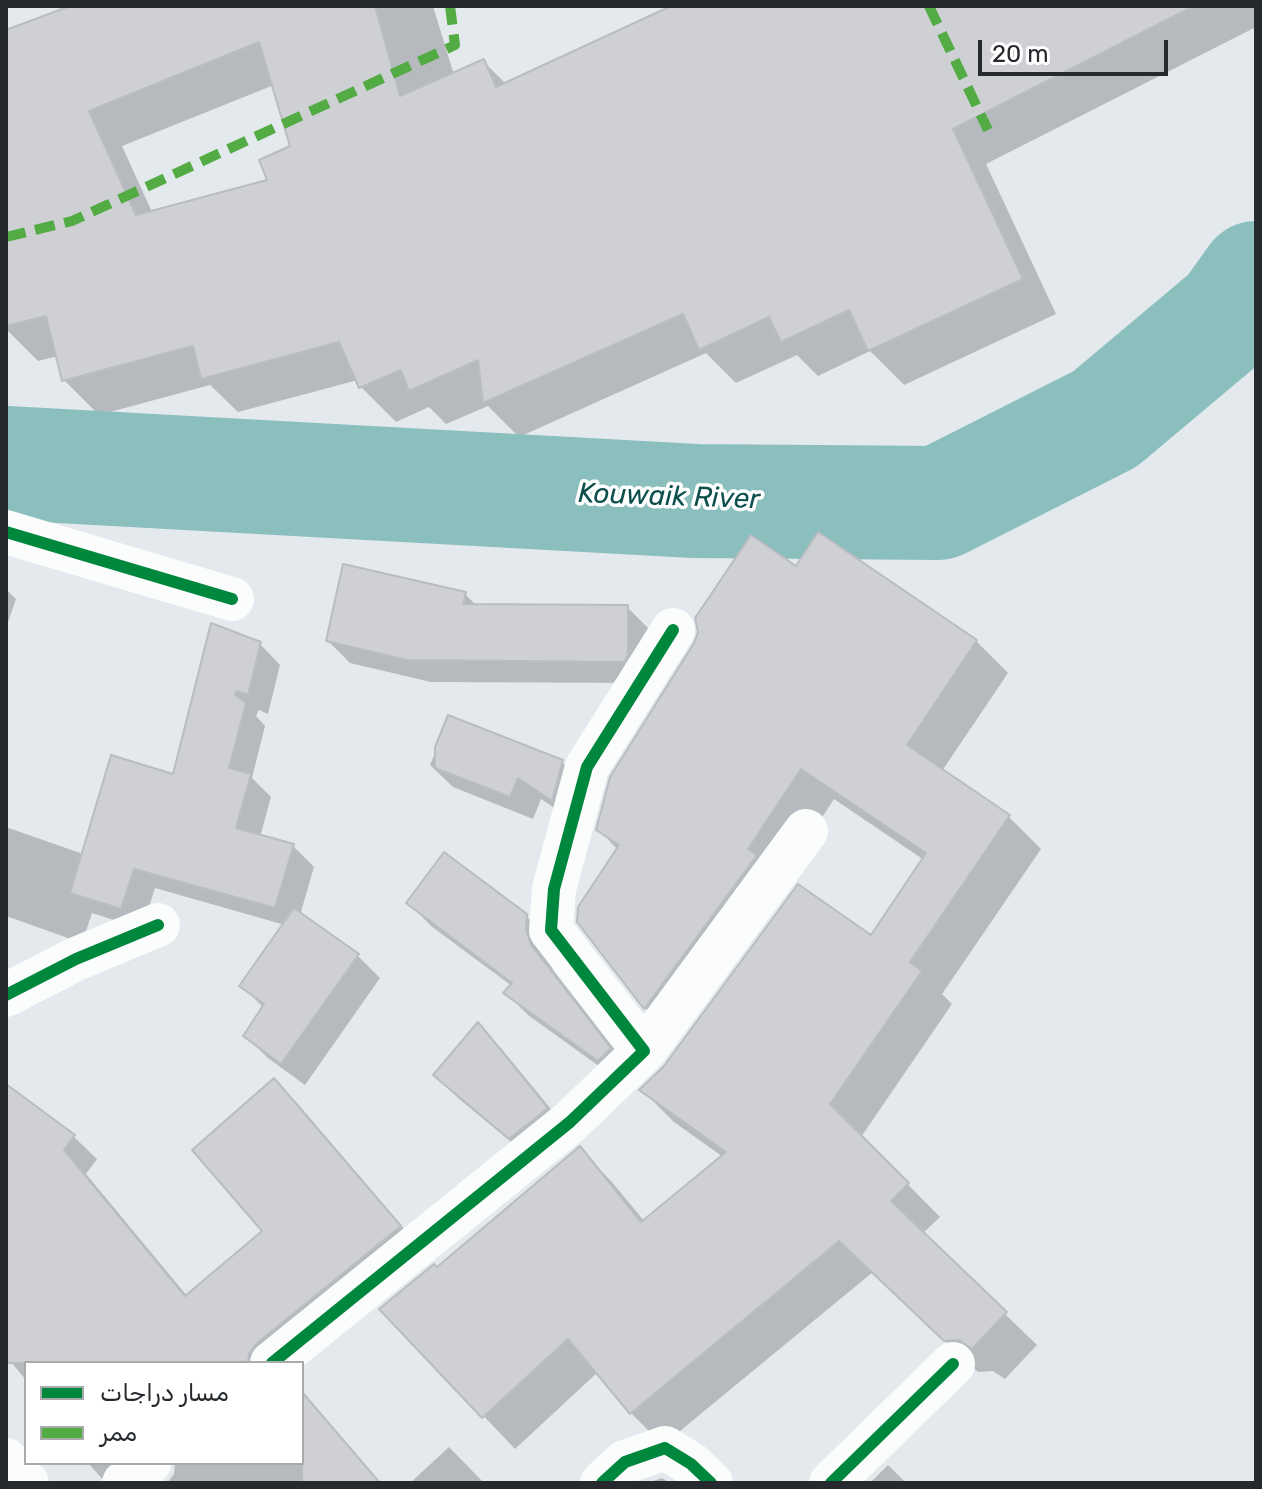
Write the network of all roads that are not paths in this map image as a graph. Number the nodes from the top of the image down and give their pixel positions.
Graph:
1 (6, 532) edge
2 (232, 599) dead end
3 (673, 630) dead end
4 (806, 831) dead end
5 (158, 925) dead end
6 (6, 995) edge
7 (644, 1051) junction
8 (274, 1361) edge
9 (953, 1364) dead end
10 (6, 1460) edge
11 (146, 1465) edge
12 (27, 1483) edge
13 (124, 1483) edge
14 (602, 1483) edge
15 (711, 1483) edge
16 (831, 1483) edge

1 - 2 street
3 - 7 street
4 - 7 street
5 - 6 street
7 - 8 street
9 - 16 street
10 - 12 street
11 - 13 street
14 - 15 street

